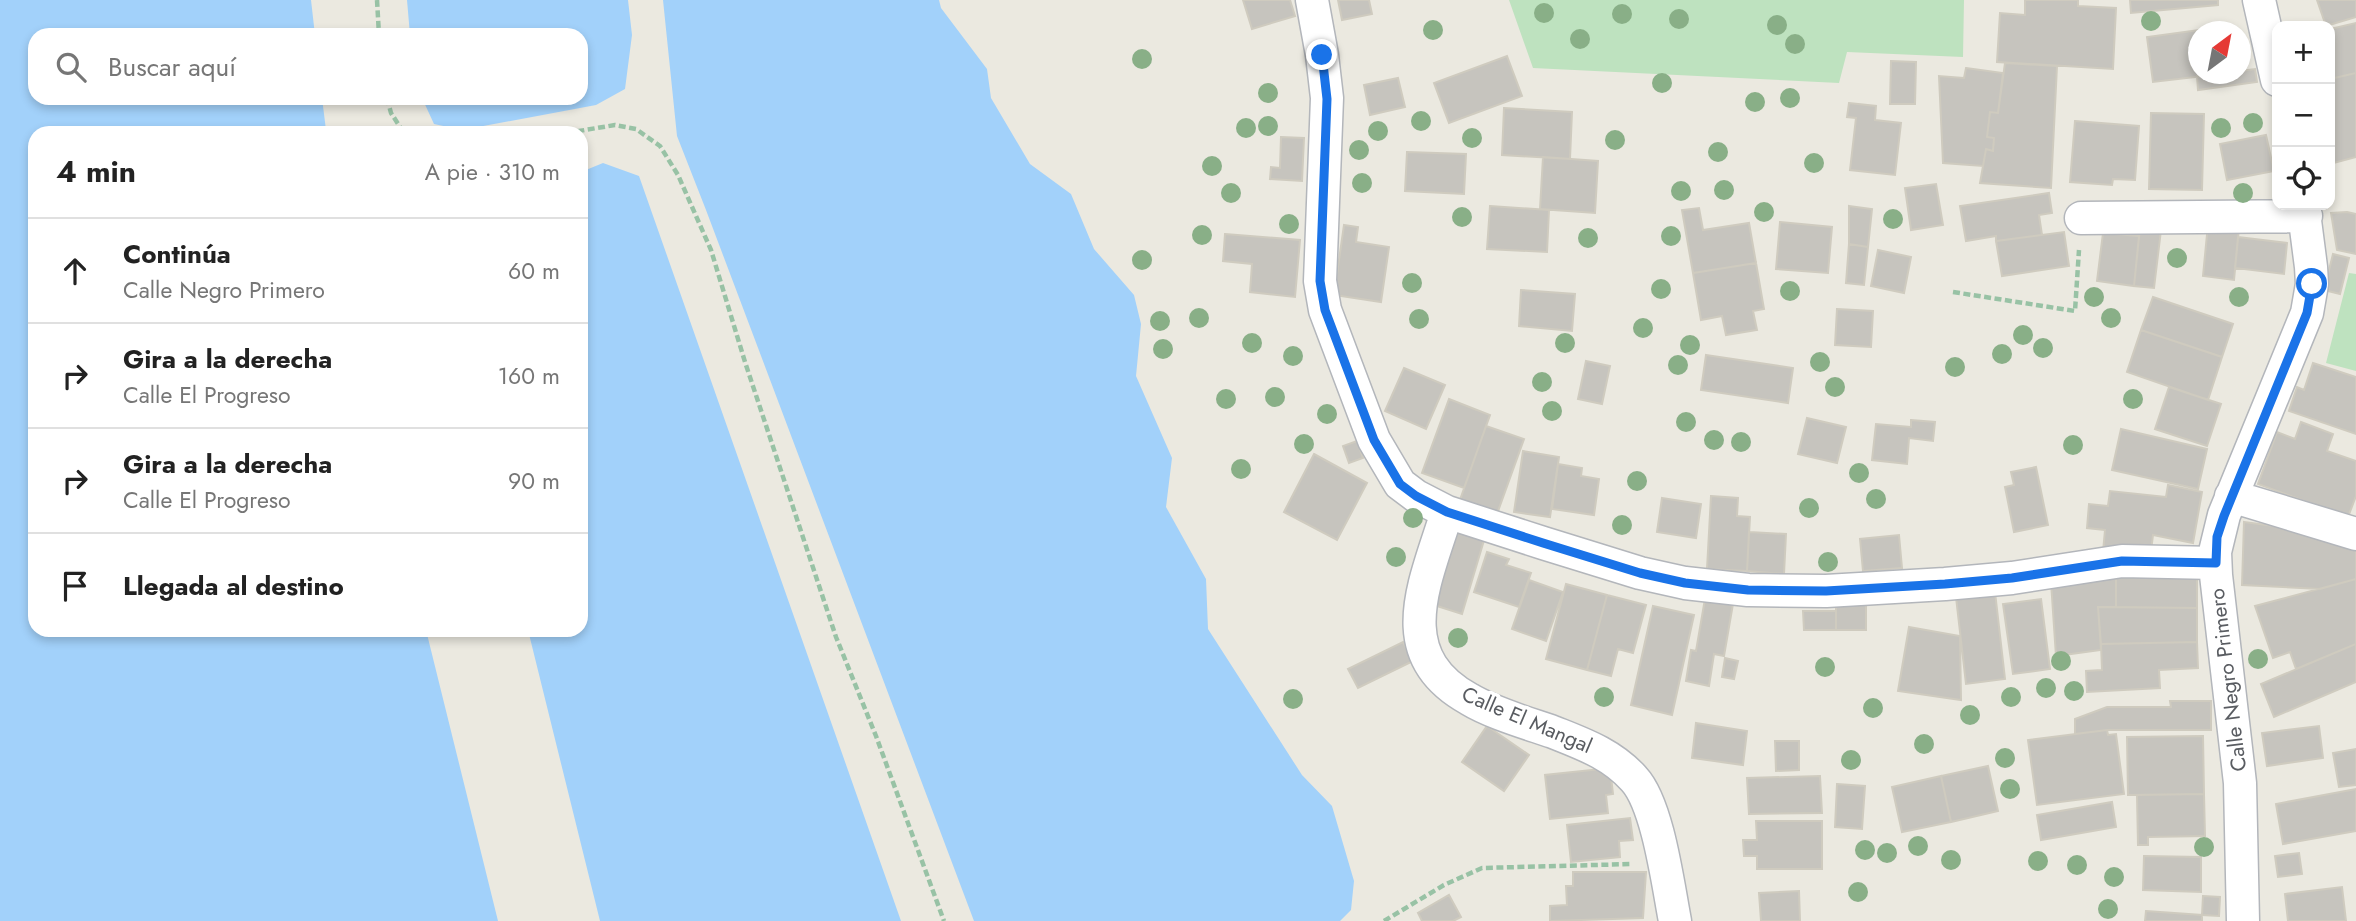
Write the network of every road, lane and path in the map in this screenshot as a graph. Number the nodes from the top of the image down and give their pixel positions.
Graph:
1 (377, 0) edge
2 (1312, 0) edge
3 (2259, 0) edge
4 (379, 28) edge
5 (2272, 58) edge
6 (389, 105) edge
7 (399, 126) edge
8 (588, 130) edge
9 (2304, 211) edge
10 (2081, 218) joint
11 (1953, 292) dead end
12 (2231, 496) junction
13 (1447, 512) junction
14 (2356, 534) edge
15 (2216, 563) junction
16 (1664, 863) junction
17 (944, 921) edge
18 (1384, 921) edge
19 (1675, 921) edge
20 (2244, 921) edge

1 - 4 path
2 - 13 street
3 - 5 street
6 - 7 path
8 - 17 path
9 - 10 street
9 - 12 street, Calle Negro Primero
10 - 11 path
12 - 14 street
12 - 15 street, Calle Negro Primero
13 - 15 street
13 - 16 street, Calle El Mangal
15 - 20 street, Calle Negro Primero
16 - 18 path
16 - 19 street, Calle El Mangal

